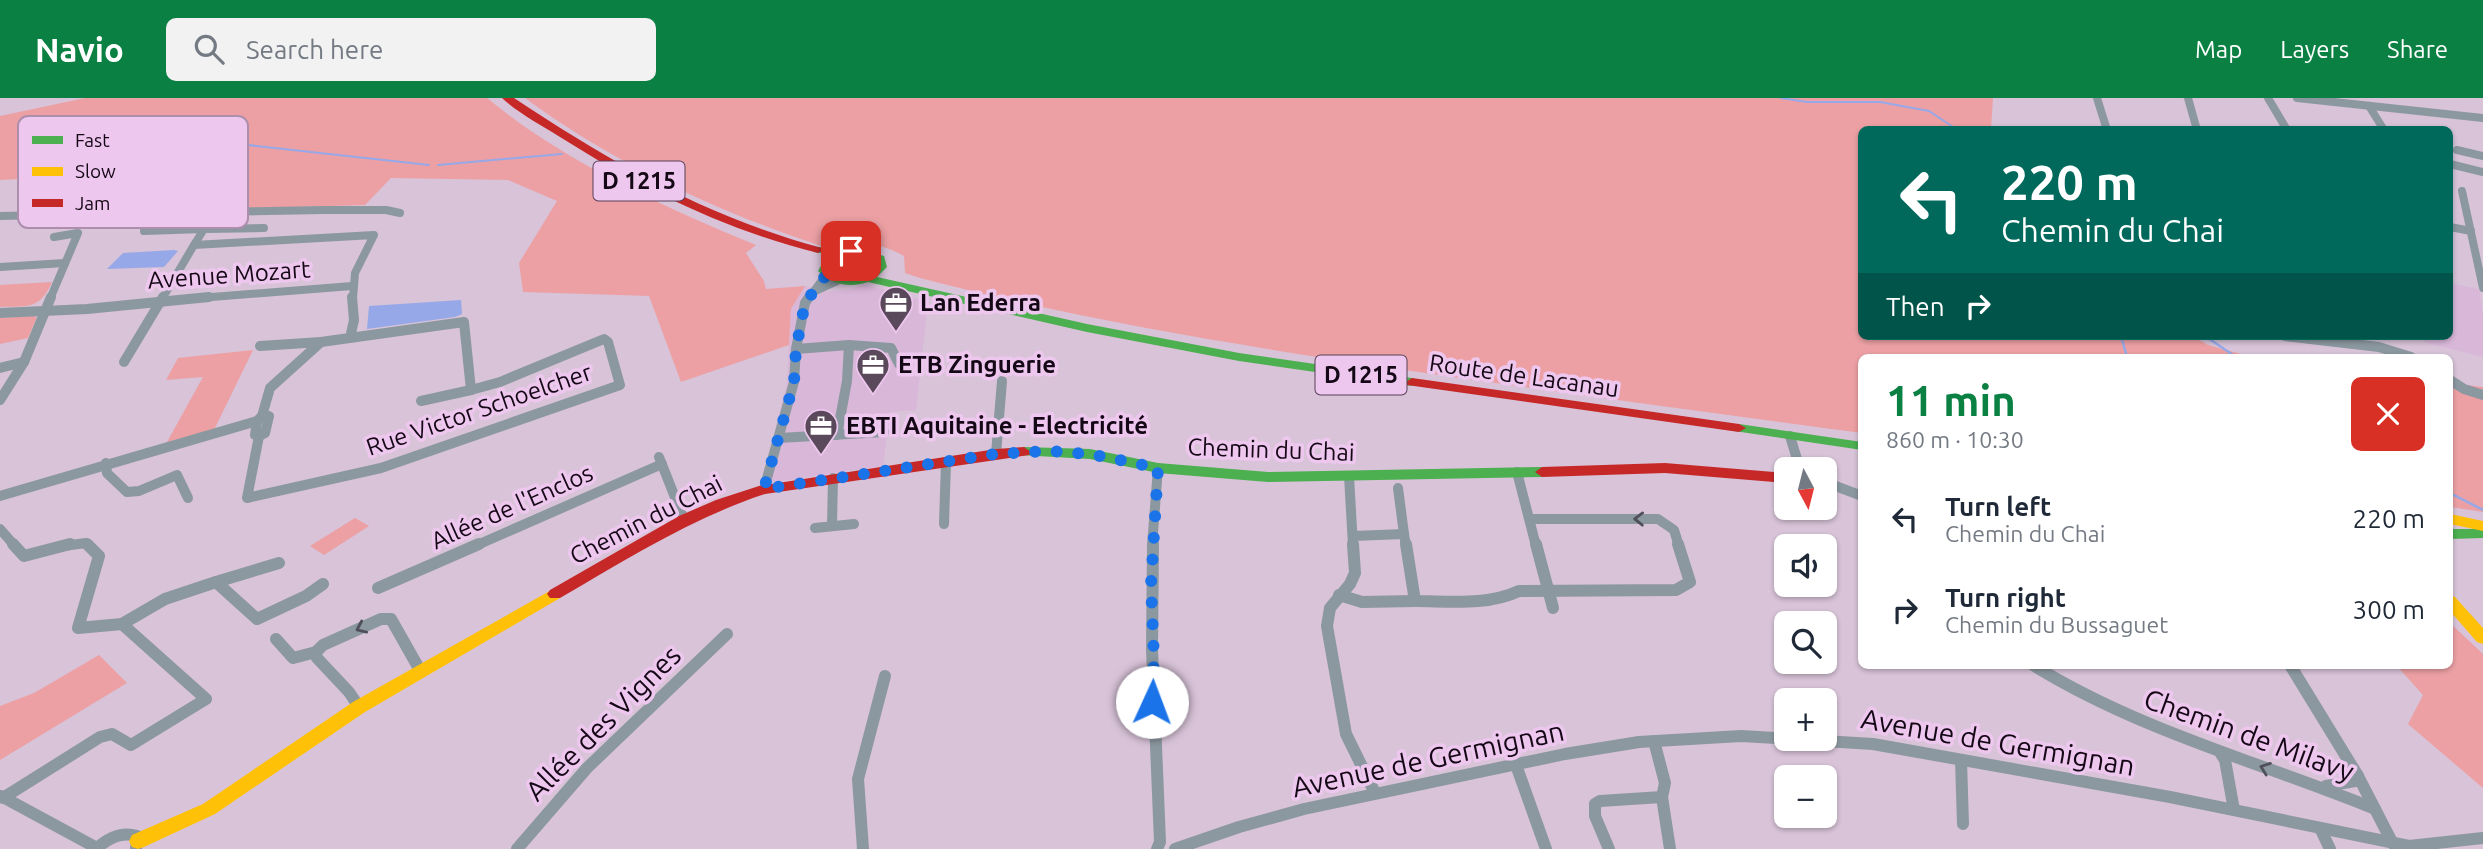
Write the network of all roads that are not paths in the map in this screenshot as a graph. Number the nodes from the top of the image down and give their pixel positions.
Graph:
1 (507, 98) edge
2 (2097, 98) edge
3 (2188, 98) edge
4 (2268, 98) edge
5 (2297, 98) edge
6 (2369, 106) junction
7 (2483, 118) edge
8 (2106, 126) edge
9 (2196, 126) edge
10 (2285, 126) edge
11 (2382, 126) edge
12 (2457, 150) dead end
13 (2483, 156) edge
14 (2453, 165) edge
15 (2483, 172) edge
16 (2462, 191) dead end
17 (248, 212) edge
18 (400, 213) dead end
19 (0, 216) edge
20 (18, 216) edge
21 (264, 228) dead end
22 (2453, 228) edge
23 (204, 229) junction
24 (144, 231) dead end
25 (2471, 231) junction
26 (54, 237) dead end
27 (783, 242) junction
28 (194, 245) junction
29 (841, 254) junction
30 (65, 263) junction
31 (2481, 265) edge
32 (0, 267) edge
33 (881, 267) junction
34 (830, 274) junction
35 (2482, 277) edge
36 (868, 278) junction
37 (352, 286) junction
38 (2483, 288) edge
39 (935, 292) junction
40 (162, 300) junction
41 (48, 309) junction
42 (0, 313) edge
43 (351, 338) junction
44 (2350, 340) edge
45 (321, 342) junction
46 (849, 345) junction
47 (260, 346) dead end
48 (796, 349) junction
49 (2401, 354) edge
50 (24, 362) junction
51 (124, 362) dead end
52 (899, 364) dead end
53 (0, 368) edge
54 (1002, 381) dead end
55 (2453, 382) edge
56 (471, 390) junction
57 (2483, 395) edge
58 (0, 400) edge
59 (421, 401) dead end
60 (259, 419) junction
61 (884, 432) dead end
62 (837, 435) junction
63 (1790, 436) junction
64 (779, 438) junction
65 (1858, 445) edge
66 (996, 454) junction
67 (1796, 457) edge
68 (946, 462) junction
69 (106, 463) junction
70 (1158, 468) junction
71 (1517, 472) junction
72 (1349, 476) junction
73 (1774, 477) edge
74 (833, 478) junction
75 (1838, 485) edge
76 (1398, 488) dead end
77 (764, 489) junction
78 (1858, 494) edge
79 (0, 496) edge
80 (188, 498) dead end
81 (1532, 519) junction
82 (684, 520) junction
83 (2453, 520) edge
84 (855, 524) dead end
85 (944, 524) dead end
86 (832, 526) junction
87 (2483, 526) edge
88 (814, 528) dead end
89 (0, 529) edge
90 (1404, 534) junction
91 (2453, 534) edge
92 (2483, 535) edge
93 (1353, 536) junction
94 (279, 563) dead end
95 (216, 582) junction
96 (323, 584) dead end
97 (378, 589) dead end
98 (1548, 590) junction
99 (1339, 595) junction
100 (1415, 601) junction
101 (2453, 605) edge
102 (1553, 608) dead end
103 (122, 624) junction
104 (727, 634) dead end
105 (2483, 638) edge
106 (276, 639) dead end
107 (316, 652) junction
108 (2039, 669) edge
109 (2292, 669) edge
110 (421, 672) junction
111 (885, 676) dead end
112 (359, 707) junction
113 (1654, 741) junction
114 (2221, 754) junction
115 (1961, 760) junction
116 (1516, 765) junction
117 (2358, 776) junction
118 (2321, 786) junction
119 (1375, 793) junction
120 (1662, 796) junction
121 (2, 797) edge
122 (2375, 809) junction
123 (2234, 810) junction
124 (1963, 824) dead end
125 (2321, 830) junction
126 (2483, 838) edge
127 (2393, 844) junction
128 (137, 845) edge
129 (2411, 847) edge
130 (97, 849) edge
131 (517, 849) edge
132 (863, 849) edge
133 (1157, 849) edge
134 (1175, 849) edge
135 (1546, 849) edge
136 (1609, 849) edge
137 (1670, 849) edge
138 (2330, 849) edge

1 - 27 main road, D 1215
2 - 8 street
3 - 9 street
4 - 10 street
5 - 6 street
6 - 7 street
6 - 11 street
12 - 13 street
14 - 15 street
16 - 25 street
17 - 18 street
19 - 20 street
21 - 23 street
22 - 25 street
23 - 24 street
23 - 28 street
25 - 31 street
26 - 30 street
27 - 29 main road, D 1215
27 - 34 main road, D 1215
28 - 37 street
28 - 40 street
29 - 33 main road
29 - 34 main road
30 - 32 street
30 - 41 street
31 - 35 street
33 - 36 main road
33 - 39 main road, D 1215
34 - 36 main road
34 - 48 street
35 - 38 street
36 - 39 main road, D 1215
37 - 40 street, Avenue Mozart
37 - 43 street
39 - 63 main road, Route de Lacanau / D 1215
40 - 41 street, Avenue Mozart
40 - 51 street
41 - 42 street, Avenue Mozart
41 - 50 street
43 - 45 street
43 - 56 street, Rue Victor Schoelcher
44 - 49 street
45 - 47 street
45 - 60 street
46 - 48 street
46 - 52 street
46 - 62 street
48 - 64 street
50 - 53 street
50 - 58 street
54 - 66 street
55 - 57 street
56 - 59 street, Rue Victor Schoelcher
56 - 60 street, Rue Victor Schoelcher
60 - 69 street
61 - 62 street
62 - 64 street
63 - 65 main road, Route de Lacanau / D 1215
63 - 67 street
64 - 77 street
66 - 68 main road, Chemin du Chai
66 - 70 main road, Chemin du Chai
68 - 74 main road, Chemin du Chai
68 - 85 street
69 - 79 street
69 - 80 street
70 - 72 main road, Chemin du Chai
70 - 133 street
71 - 72 main road, Chemin du Chai
71 - 73 main road, Chemin du Chai
71 - 81 street
72 - 93 street
74 - 77 main road, Chemin du Chai
74 - 86 street
75 - 78 street
76 - 90 street
77 - 82 main road, Chemin du Chai
81 - 98 street
98 -> 81 street
82 - 97 street, Allée de l'Enclos
82 - 110 main road, Chemin du Chai
83 - 87 main road
84 - 86 street
86 - 88 street
89 - 103 street
90 - 93 street
90 - 100 street
91 - 92 main road
93 - 99 street
94 - 95 street
95 - 96 street
95 - 103 street
98 - 100 street
98 - 102 street
99 - 100 street
99 - 119 street
101 - 105 main road
103 - 121 street
104 - 131 street, Allée des Vignes
106 - 107 street
110 -> 107 street
107 - 112 street
108 - 114 street, Chemin de Milavy
109 - 117 street
110 - 112 main road, Chemin du Chai
111 - 132 street
112 - 128 main road, Chemin du Chai
113 - 115 street, Avenue de Germignan
113 - 116 street, Avenue de Germignan
113 - 120 street
118 -> 114 street, Chemin de Milavy
114 - 123 street
115 - 123 street, Avenue de Germignan
115 - 124 street
116 - 119 street, Avenue de Germignan
116 - 135 street
117 - 118 street
117 - 122 street
118 - 122 street, Chemin de Milavy
119 - 134 street, Avenue de Germignan
120 - 136 street
120 - 137 street
121 - 130 street
122 - 127 street
123 - 125 street, Avenue de Germignan
125 - 127 street, Avenue de Germignan
125 - 138 street
126 - 129 street, Avenue de Germignan
127 - 129 street, Avenue de Germignan
128 - 130 street

